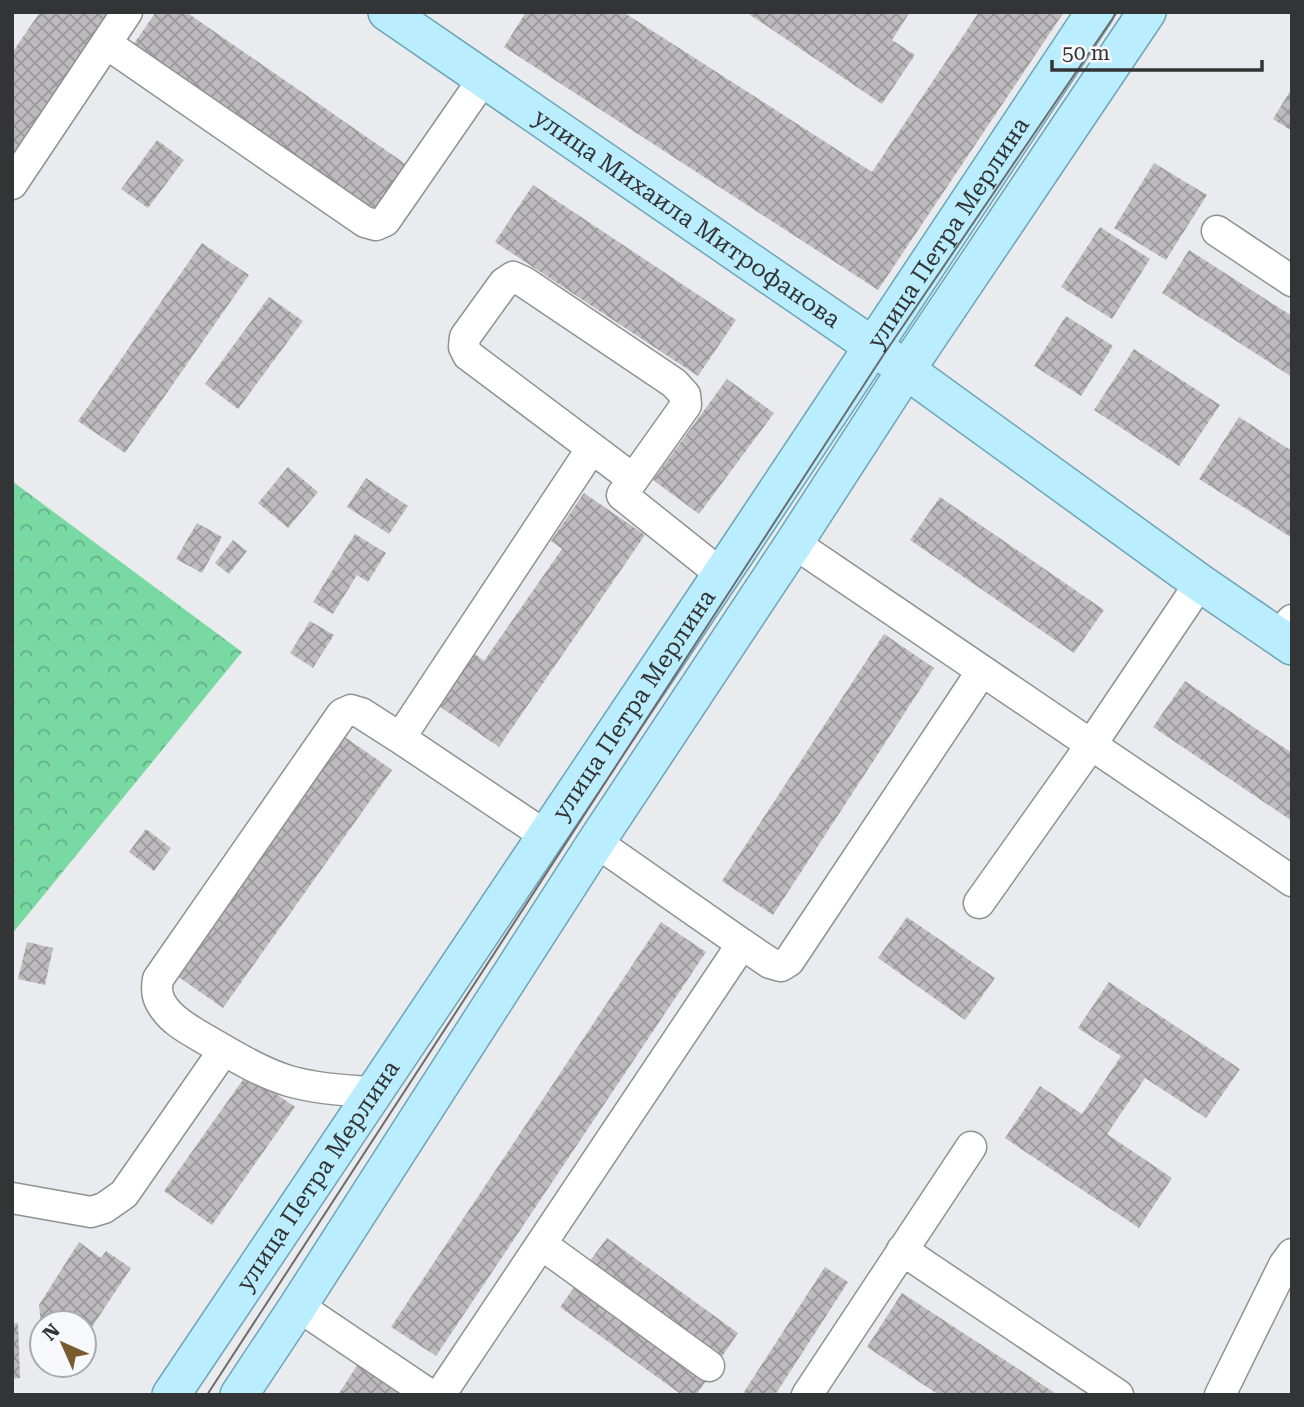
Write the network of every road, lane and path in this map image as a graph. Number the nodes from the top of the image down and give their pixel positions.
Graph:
1 (127, 12) edge
2 (387, 12) edge
3 (418, 12) edge
4 (1096, 12) edge
5 (1147, 12) edge
6 (107, 44) junction
7 (489, 72) junction
8 (12, 184) edge
9 (1217, 231) dead end
10 (1292, 281) edge
11 (878, 339) junction
12 (911, 362) junction
13 (592, 448) junction
14 (634, 479) junction
15 (794, 543) junction
16 (722, 574) junction
17 (1199, 583) junction
18 (1291, 621) edge
19 (1292, 646) edge
20 (982, 671) junction
21 (400, 738) junction
22 (1091, 745) junction
23 (546, 836) junction
24 (596, 842) junction
25 (1292, 881) edge
26 (979, 903) dead end
27 (742, 944) junction
28 (224, 1050) junction
29 (374, 1091) junction
30 (971, 1147) dead end
31 (12, 1199) edge
32 (541, 1244) junction
33 (902, 1250) junction
34 (1292, 1254) edge
35 (298, 1306) junction
36 (709, 1366) dead end
37 (171, 1395) edge
38 (239, 1395) edge
39 (430, 1395) edge
40 (440, 1395) edge
41 (807, 1395) edge
42 (1118, 1395) edge
43 (1220, 1395) edge

1 - 6 lane
2 - 7 main road, улица Михаила Митрофанова
3 - 7 main road, улица Михаила Митрофанова
4 - 11 main road, улица Петра Мерлина
5 - 12 main road, улица Петра Мерлина
6 - 7 lane
6 - 8 lane
7 - 11 main road, улица Михаила Митрофанова
9 - 10 lane
11 - 12 main road, улица Михаила Митрофанова
11 - 16 main road, улица Петра Мерлина
12 - 15 main road, улица Петра Мерлина
12 - 17 main road, улица Михаила Митрофанова
12 - 18 main road, улица Михаила Митрофанова
13 - 14 lane
13 - 14 lane
13 - 21 lane
14 - 16 lane
15 - 20 lane
15 - 24 main road, улица Петра Мерлина
16 - 23 main road, улица Петра Мерлина
17 - 19 main road, улица Михаила Митрофанова
17 - 22 lane
20 - 22 lane
20 - 27 lane
21 - 23 lane
21 - 28 lane
22 - 25 lane
22 - 26 lane
23 - 29 main road, улица Петра Мерлина
24 - 27 lane
24 - 35 main road, улица Петра Мерлина
27 - 32 lane
28 - 29 lane
28 - 31 lane
29 - 37 main road, улица Петра Мерлина
30 - 33 lane
32 - 36 lane
32 - 40 lane
33 - 41 lane
33 - 42 lane
34 - 43 lane
35 - 38 main road, улица Петра Мерлина
35 - 39 lane

